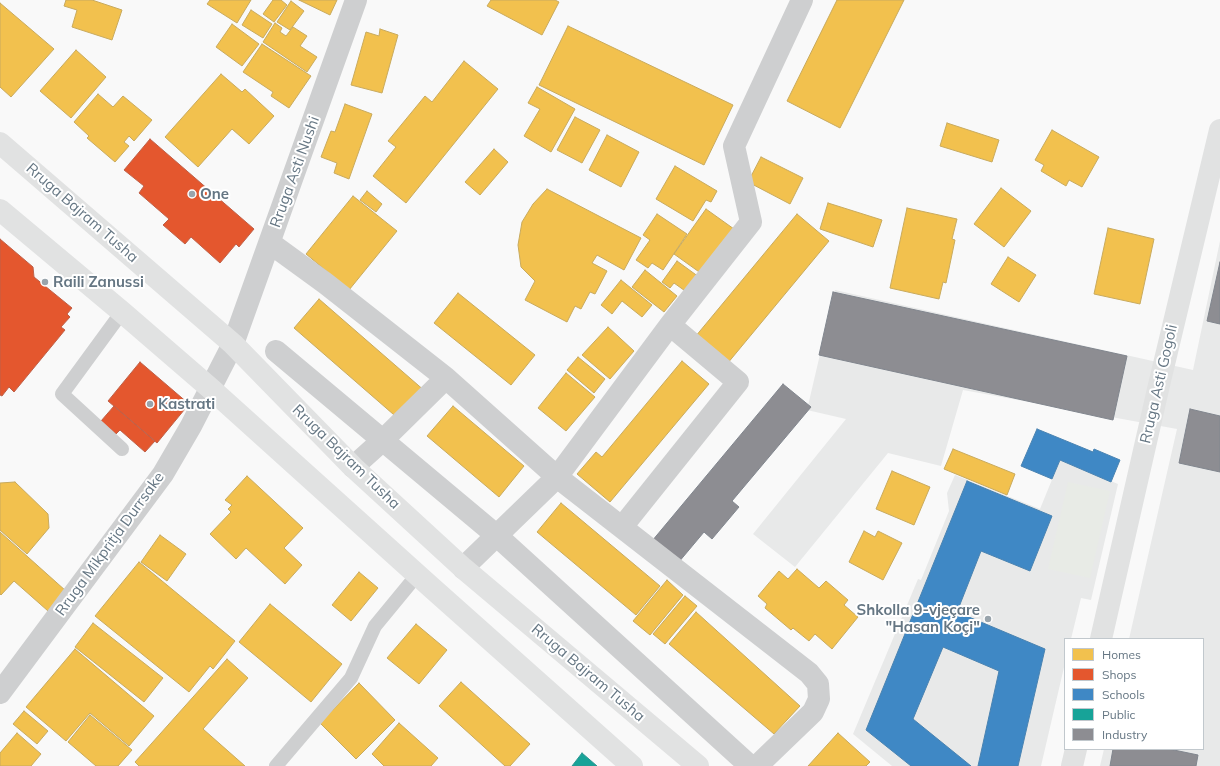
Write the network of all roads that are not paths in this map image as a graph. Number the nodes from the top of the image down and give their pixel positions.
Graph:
1 (356, 0) edge
2 (802, 0) edge
3 (1220, 130) edge
4 (0, 142) edge
5 (0, 210) edge
6 (270, 243) junction
7 (122, 312) junction
8 (670, 325) junction
9 (233, 344) junction
10 (276, 351) dead end
11 (446, 378) junction
12 (210, 388) junction
13 (383, 440) junction
14 (122, 449) dead end
15 (353, 467) junction
16 (557, 477) junction
17 (622, 528) junction
18 (496, 536) junction
19 (463, 568) junction
20 (417, 575) junction
21 (1101, 638) edge
22 (0, 693) edge
23 (1076, 750) edge
24 (276, 766) edge
25 (632, 766) edge
26 (698, 766) edge
27 (750, 766) edge
28 (757, 766) edge
29 (1072, 766) edge

1 - 6 street, Rruga Asti Nushi
2 - 8 street
3 - 21 main road, Rruga Asti Gogoli
4 - 9 main road, Rruga Bajram Tusha
5 - 7 main road
6 - 9 street, Rruga Asti Nushi
6 - 11 street
7 - 12 main road
7 - 14 lane
8 - 16 street
8 - 17 street
9 - 12 street, Rruga Asti Nushi
9 - 15 main road, Rruga Bajram Tusha
10 - 13 street
11 - 13 street
11 - 16 street
12 - 20 main road
12 - 22 street, Rruga Mikpritja Durrsake
13 - 15 street
13 - 18 street
15 - 19 main road, Rruga Bajram Tusha
16 - 17 street
16 - 18 street
17 - 28 street
18 - 19 street
18 - 27 street
19 - 26 main road, Rruga Bajram Tusha
20 - 24 lane
20 - 25 main road
23 - 29 main road

